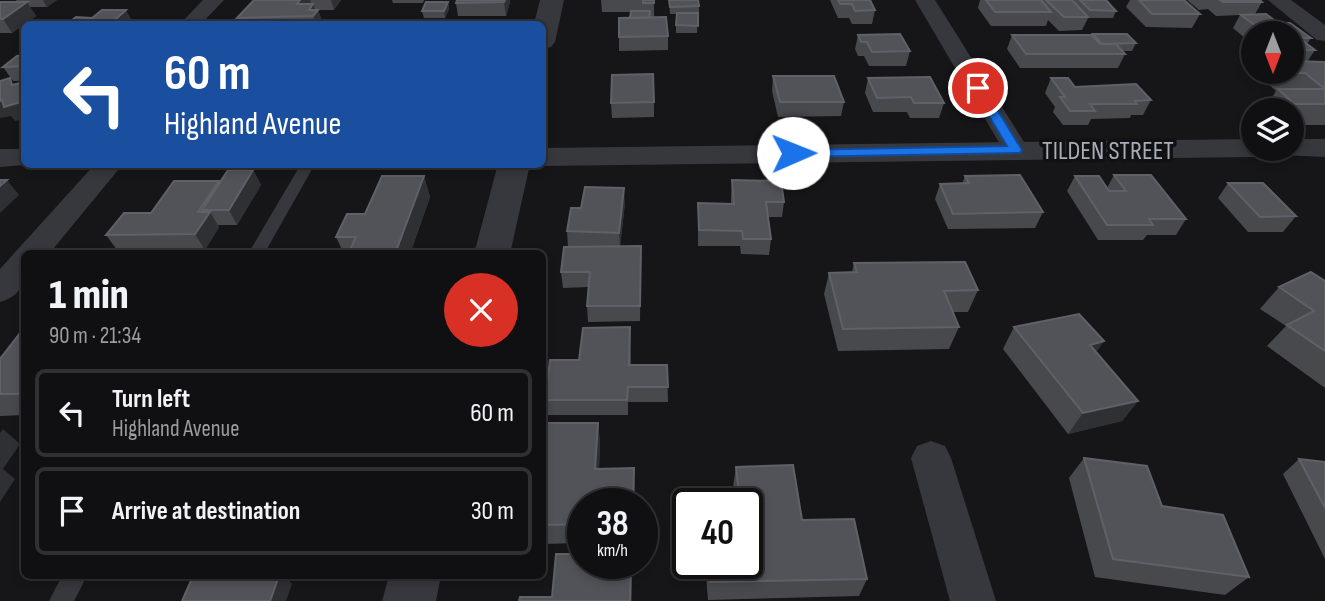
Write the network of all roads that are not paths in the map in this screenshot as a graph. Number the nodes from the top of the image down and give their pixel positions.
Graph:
1 (214, 0) edge
2 (552, 0) edge
3 (925, 0) edge
4 (1278, 0) edge
5 (193, 21) edge
6 (546, 25) edge
7 (1325, 34) edge
8 (1241, 148) edge
9 (1304, 148) edge
10 (1325, 148) edge
11 (1016, 150) junction
12 (546, 157) edge
13 (0, 158) edge
14 (21, 158) edge
15 (107, 168) edge
16 (305, 168) edge
17 (513, 168) edge
18 (35, 250) edge
19 (258, 250) edge
20 (493, 250) edge
21 (21, 266) edge
22 (0, 290) edge
23 (931, 458) dead end
24 (73, 579) edge
25 (414, 579) edge
26 (61, 601) edge
27 (409, 601) edge
28 (973, 601) edge

1 - 5 street
2 - 6 street
3 - 11 street
4 - 7 street
8 - 11 street, TILDEN STREET
9 - 10 street
11 - 12 street, TILDEN STREET
13 - 14 street
15 - 18 street
16 - 19 lane
17 - 20 street
21 - 22 street
23 - 28 street
24 - 26 lane
25 - 27 street

